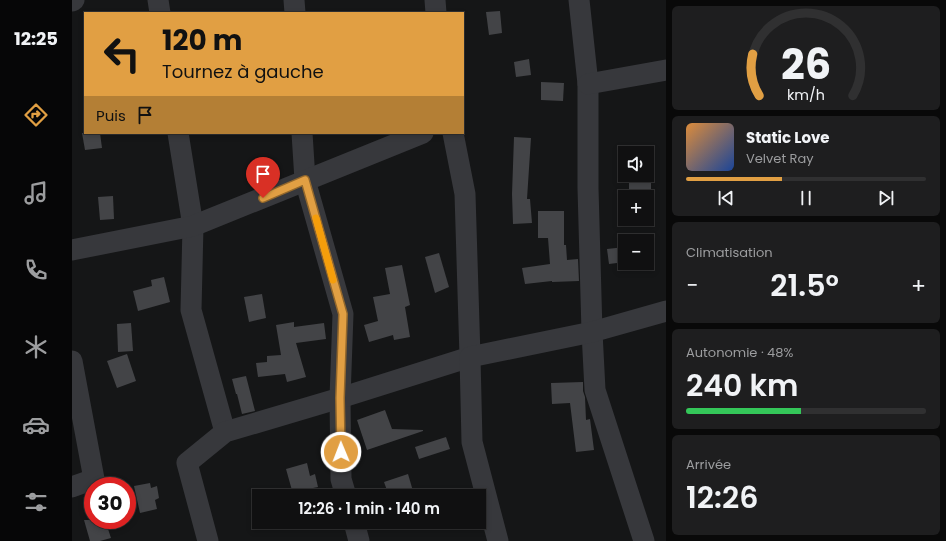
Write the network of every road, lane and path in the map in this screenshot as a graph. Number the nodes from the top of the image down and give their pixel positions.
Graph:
1 (158, 0) edge
2 (294, 0) edge
3 (434, 0) edge
4 (579, 0) edge
5 (160, 12) edge
6 (295, 12) edge
7 (436, 12) edge
8 (666, 70) edge
9 (588, 84) junction
10 (178, 134) edge
11 (302, 134) edge
12 (420, 134) edge
13 (453, 134) edge
14 (305, 180) junction
15 (193, 226) junction
16 (72, 250) edge
17 (666, 311) edge
18 (592, 332) junction
19 (470, 357) junction
20 (72, 361) edge
21 (340, 398) junction
22 (225, 432) junction
23 (72, 487) edge
24 (344, 489) edge
25 (356, 529) edge
26 (208, 541) edge
27 (359, 541) edge
28 (498, 541) edge
29 (644, 541) edge

1 - 5 street
2 - 6 street
3 - 7 street
4 - 9 street
8 - 9 street
9 - 18 street
10 - 15 street
11 - 14 street
12 - 14 street
13 - 19 street
14 - 15 street
14 - 21 street
15 - 16 street
15 - 22 street
17 - 18 street
18 - 19 street
18 - 29 street
19 - 21 street
19 - 28 street
20 - 23 street
21 - 22 street
21 - 24 street
22 - 26 street
25 - 27 street

